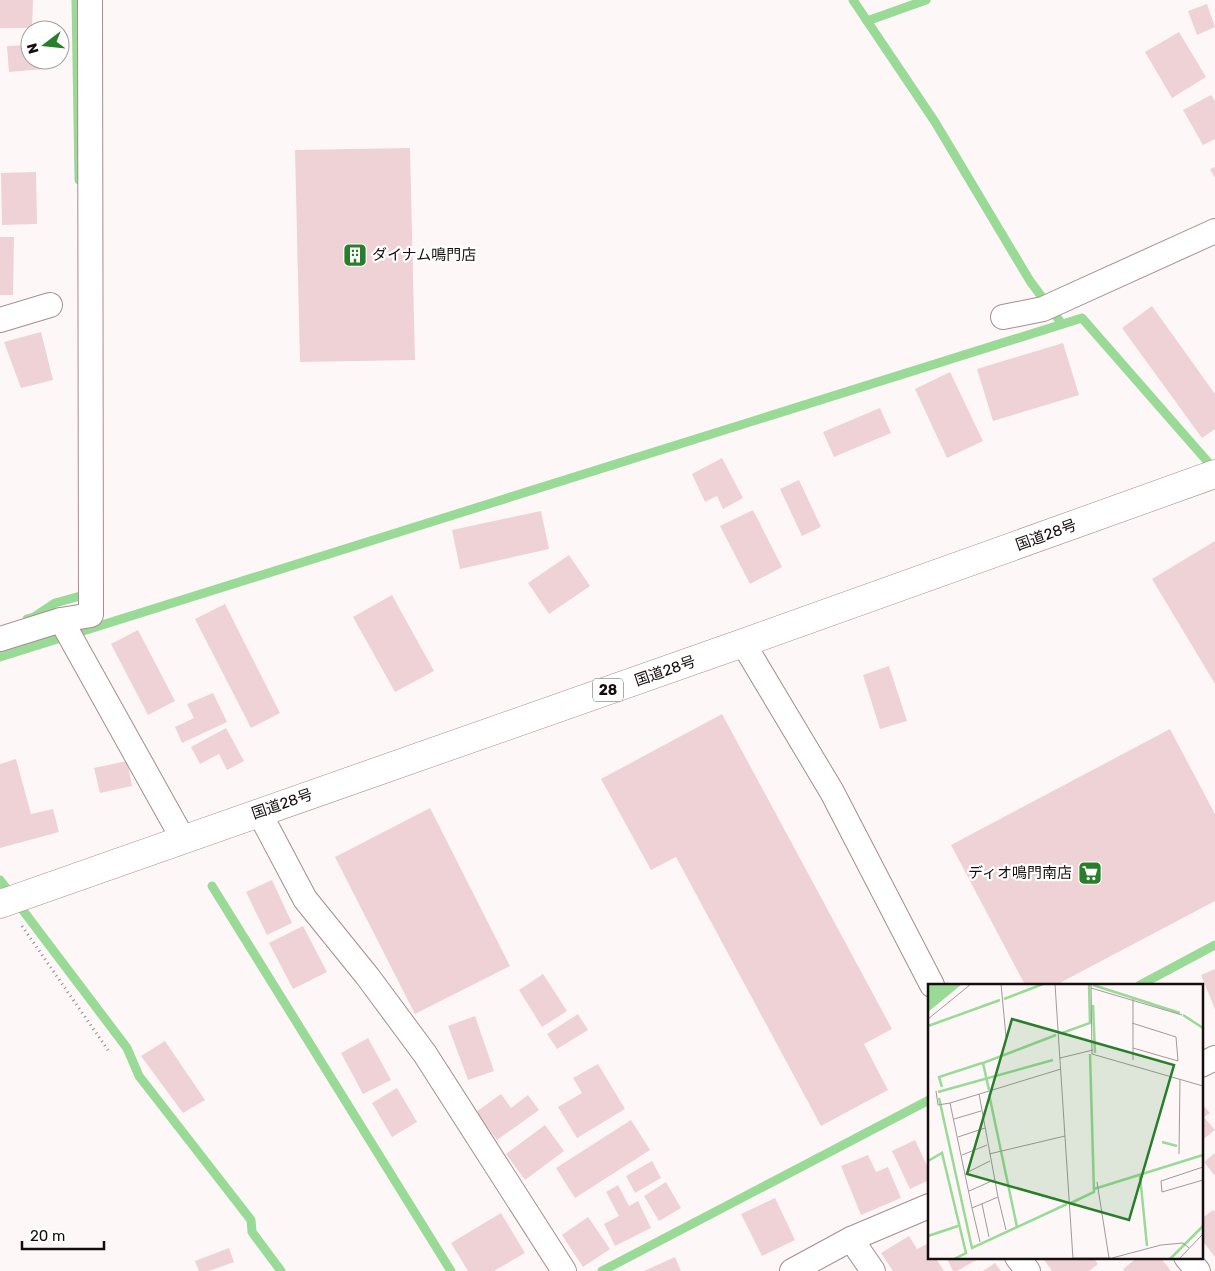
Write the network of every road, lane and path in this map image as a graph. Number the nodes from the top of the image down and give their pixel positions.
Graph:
1 (90, 0) edge
2 (1215, 231) edge
3 (50, 305) dead end
4 (1003, 317) dead end
5 (0, 320) edge
6 (1215, 474) edge
7 (61, 620) junction
8 (0, 639) edge
9 (743, 643) junction
10 (258, 812) junction
11 (183, 839) junction
12 (3, 903) edge
13 (931, 984) edge
14 (110, 1053) dead end
15 (928, 1206) edge
16 (851, 1239) junction
17 (1018, 1258) edge
18 (1187, 1258) edge
19 (564, 1271) edge
20 (792, 1271) edge
21 (873, 1271) edge
22 (1028, 1271) edge
23 (1198, 1271) edge

1 - 7 street
2 - 4 street
3 - 5 street
6 - 9 highway, 国道28号 / 28
7 - 8 street
7 - 11 street
9 - 10 highway, 国道28号 / 28
9 - 13 street
10 - 11 highway, 国道28号 / 28
10 - 19 street
11 - 12 highway, 国道28号 / 28
12 - 14 path
15 - 16 street
16 - 20 street
16 - 21 street
17 - 22 street
18 - 23 street

